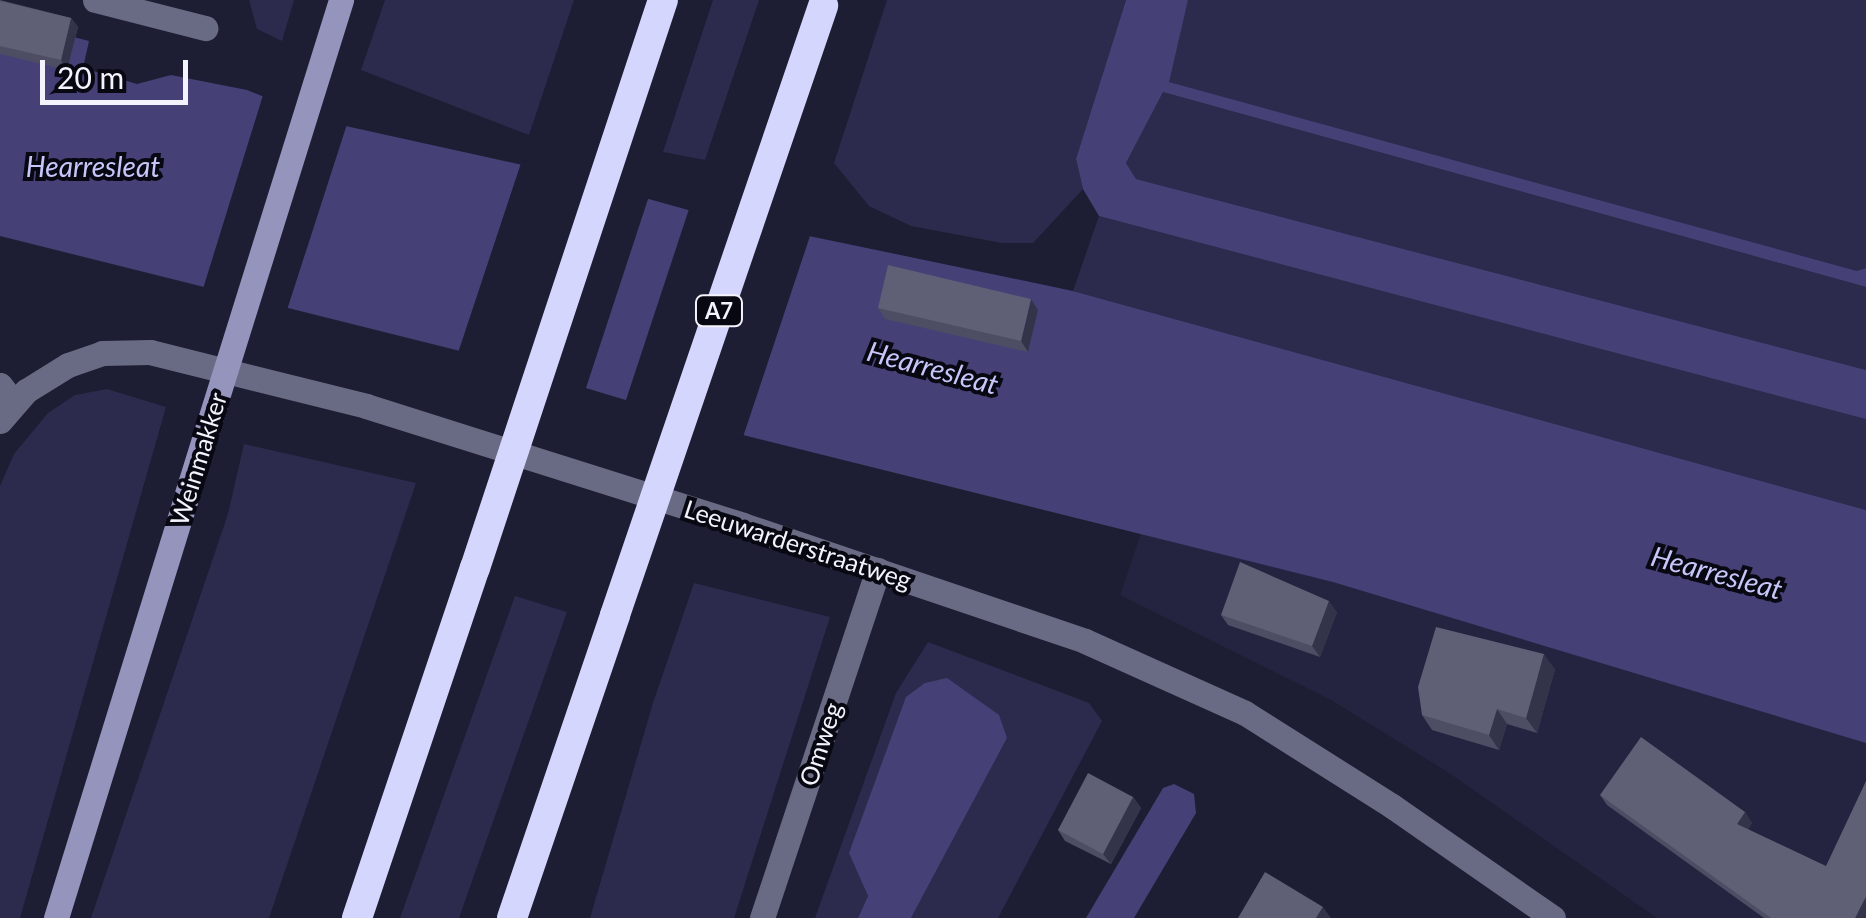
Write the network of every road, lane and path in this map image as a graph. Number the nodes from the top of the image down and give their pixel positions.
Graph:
1 (95, 0) edge
2 (341, 0) edge
3 (663, 0) edge
4 (824, 3) edge
5 (205, 28) dead end
6 (5, 403) edge
7 (878, 570) junction
8 (56, 918) edge
9 (358, 918) edge
10 (512, 918) edge
11 (762, 918) edge
12 (1553, 918) edge

1 - 5 street
2 - 8 main road, Weinmakker, bridge
3 - 9 highway, bridge
4 - 10 highway, A7, bridge
6 - 7 street, Leeuwarderstraatweg
7 - 11 street, Omweg
7 - 12 street, Leeuwarderstraatweg

